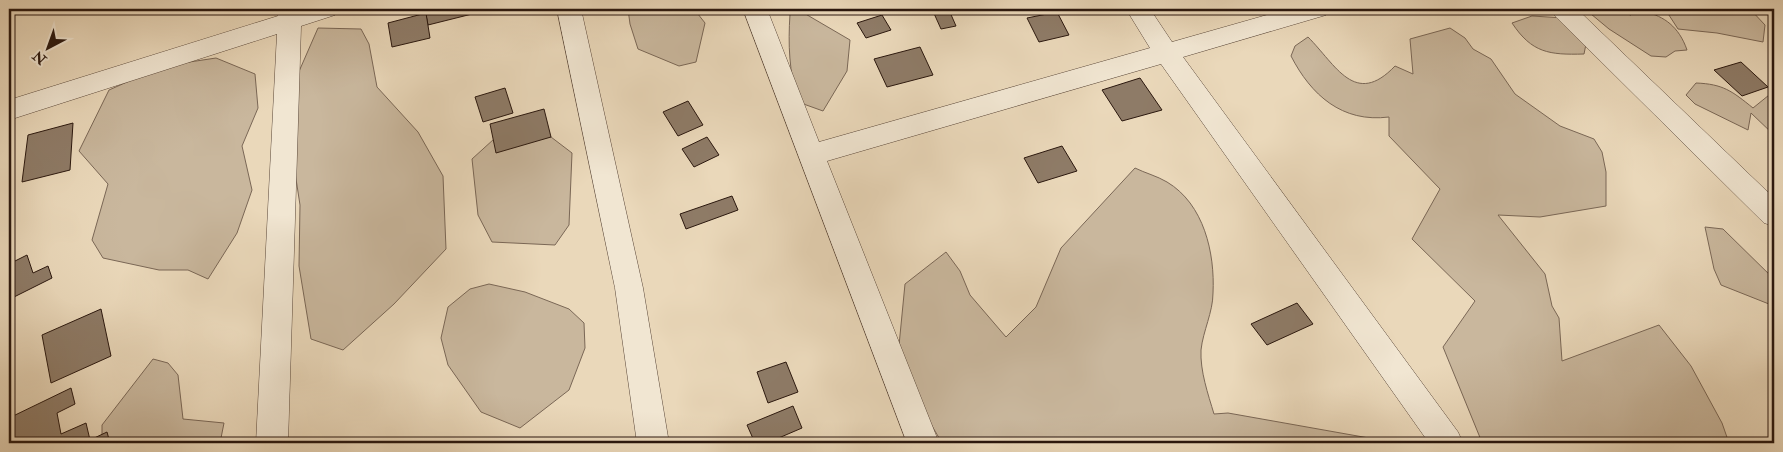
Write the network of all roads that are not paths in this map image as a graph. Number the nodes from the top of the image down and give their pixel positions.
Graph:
1 (328, 9) edge
2 (570, 9) edge
3 (756, 9) edge
4 (1138, 9) edge
5 (1318, 9) edge
6 (1562, 9) edge
7 (291, 15) edge
8 (1165, 51) junction
9 (9, 110) edge
10 (810, 155) junction
11 (1774, 215) edge
12 (272, 443) edge
13 (653, 443) edge
14 (923, 443) edge
15 (1447, 443) edge

1 - 7 street
2 - 13 street
3 - 10 street
4 - 8 street
5 - 8 street
6 - 11 street
7 - 9 street
7 - 12 street
8 - 10 street
8 - 15 street
10 - 14 street

